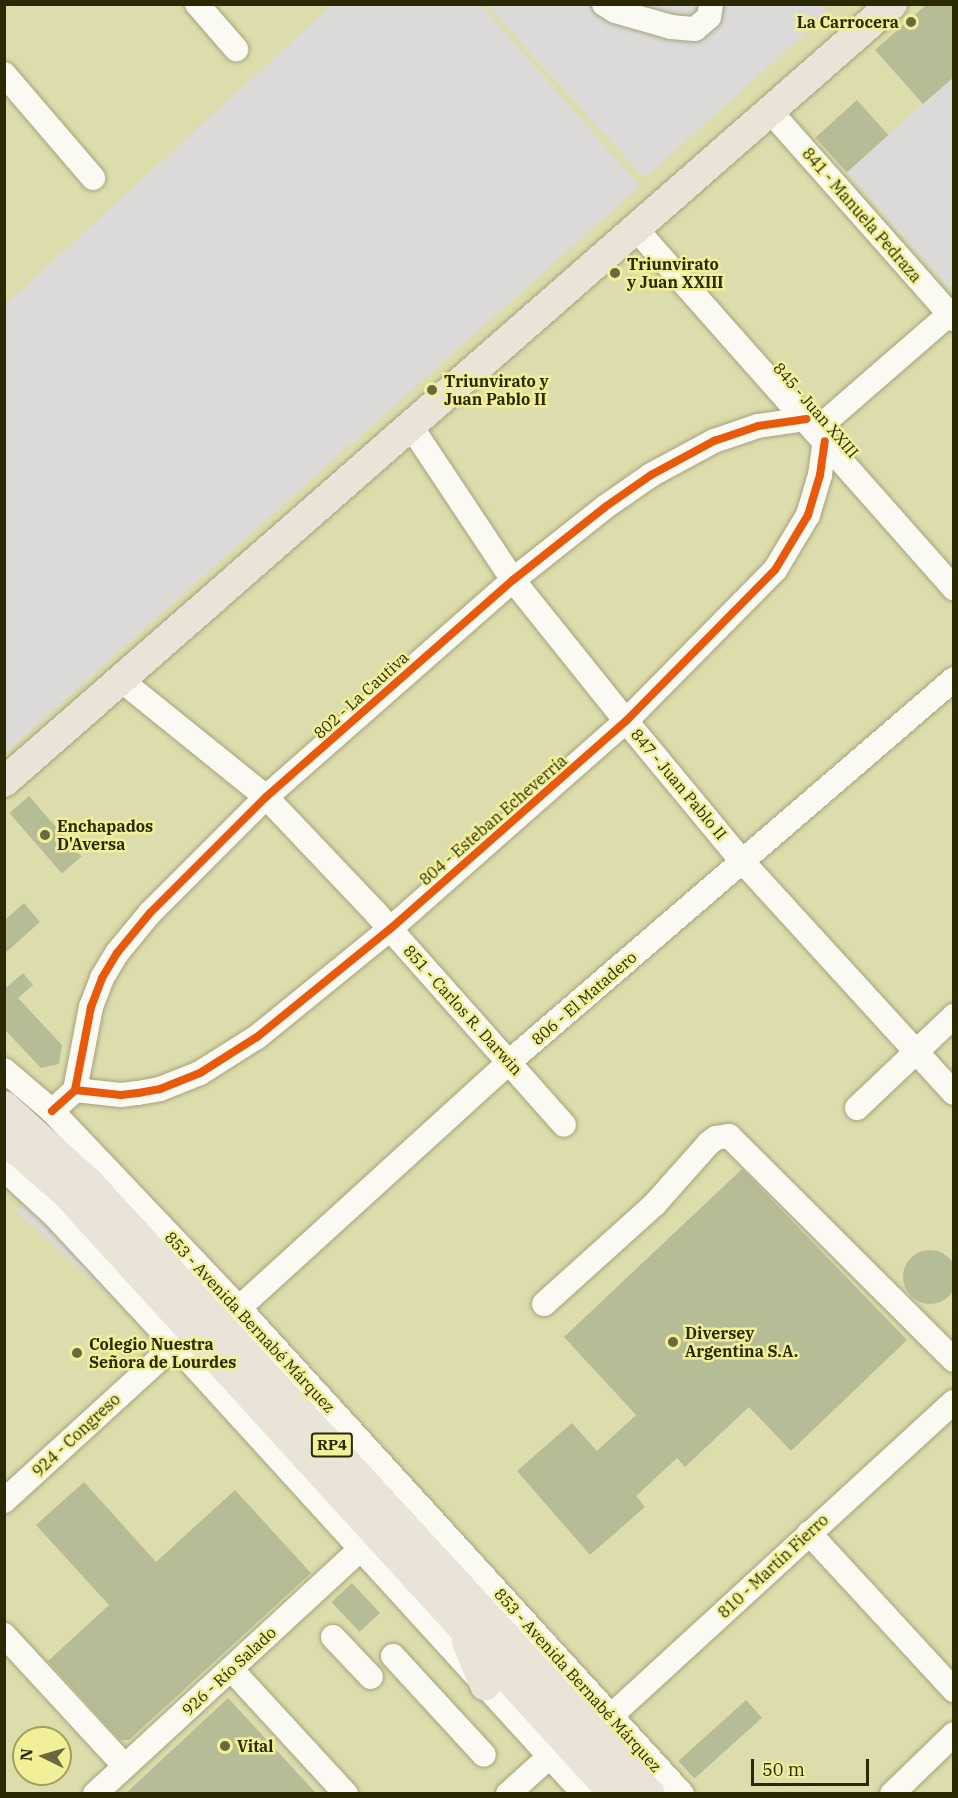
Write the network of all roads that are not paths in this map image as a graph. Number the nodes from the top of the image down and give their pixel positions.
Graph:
1 (197, 4) edge
2 (604, 4) edge
3 (711, 4) edge
4 (892, 4) edge
5 (236, 49) dead end
6 (4, 74) edge
7 (770, 111) junction
8 (93, 178) dead end
9 (636, 229) junction
10 (952, 314) edge
11 (410, 425) junction
12 (816, 430) junction
13 (513, 580) junction
14 (954, 588) edge
15 (954, 679) edge
16 (121, 680) junction
17 (626, 721) junction
18 (4, 782) edge
19 (266, 797) junction
20 (742, 861) junction
21 (390, 929) junction
22 (954, 1016) edge
23 (916, 1051) junction
24 (509, 1062) junction
25 (4, 1070) edge
26 (75, 1090) junction
27 (954, 1093) edge
28 (4, 1106) edge
29 (857, 1108) dead end
30 (52, 1111) junction
31 (564, 1125) dead end
32 (4, 1139) edge
33 (4, 1169) edge
34 (544, 1304) dead end
35 (230, 1316) junction
36 (175, 1345) junction
37 (954, 1360) edge
38 (954, 1402) edge
39 (4, 1501) edge
40 (809, 1533) junction
41 (362, 1548) junction
42 (461, 1625) junction
43 (4, 1635) edge
44 (333, 1636) dead end
45 (393, 1656) dead end
46 (231, 1669) junction
47 (371, 1677) dead end
48 (485, 1686) junction
49 (954, 1690) edge
50 (603, 1724) junction
51 (954, 1734) edge
52 (484, 1755) dead end
53 (550, 1756) junction
54 (125, 1766) junction
55 (95, 1794) edge
56 (346, 1794) edge
57 (508, 1794) edge
58 (584, 1794) edge
59 (614, 1794) edge
60 (650, 1794) edge
61 (682, 1794) edge
62 (892, 1794) edge

1 - 5 street
2 - 3 street
4 - 7 main road
6 - 8 street
7 - 9 main road
7 - 10 street, 841 - Manuela Pedraza
9 - 11 main road
9 - 12 street, 845 - Juan XXIII
10 - 12 street
11 - 13 street, 847 - Juan Pablo II
11 - 16 main road
12 - 13 street, 802 - La Cautiva
12 - 14 street, 845 - Juan XXIII
12 - 17 street, 804 - Esteban Echeverría
13 - 17 street, 847 - Juan Pablo II
13 - 19 street, 802 - La Cautiva
15 - 20 street, 806 - El Matadero
16 - 18 main road
16 - 19 street, 851 - Carlos R. Darwin
17 - 20 street, 847 - Juan Pablo II
17 - 21 street, 804 - Esteban Echeverría
19 - 21 street, 851 - Carlos R. Darwin
19 - 26 street, 802 - La Cautiva
20 - 23 street, 847 - Juan Pablo II
20 - 24 street, 806 - El Matadero
21 - 24 street, 851 - Carlos R. Darwin
21 - 26 street, 804 - Esteban Echeverría
22 - 23 street
23 - 27 street, 847 - Juan Pablo II
23 - 29 street
24 - 31 street, 851 - Carlos R. Darwin
24 - 35 street, 806 - El Matadero
25 - 30 street, 853 - Avenida Bernabé Márquez
26 - 30 street
28 - 35 main road, 853 - Avenida Bernabé Márquez / RP4
30 - 35 street, 853 - Avenida Bernabé Márquez
32 - 42 main road, RP4
33 - 36 street
34 - 37 street
35 - 50 main road, 853 - Avenida Bernabé Márquez / RP4
36 - 39 street, 924 - Congreso
36 - 41 street
38 - 40 street, 810 - Martín Fierro
40 - 49 street
40 - 50 street, 810 - Martín Fierro
41 - 46 street, 926 - Río Salado
41 - 48 street
42 - 48 main road
42 - 59 main road, RP4
43 - 54 street
44 - 47 street
45 - 52 street
46 - 54 street, 926 - Río Salado
46 - 56 street
48 - 53 street
50 - 60 main road, 853 - Avenida Bernabé Márquez / RP4
50 - 61 street, 853 - Avenida Bernabé Márquez
51 - 62 street
53 - 57 street
53 - 58 street
54 - 55 street, 926 - Río Salado

